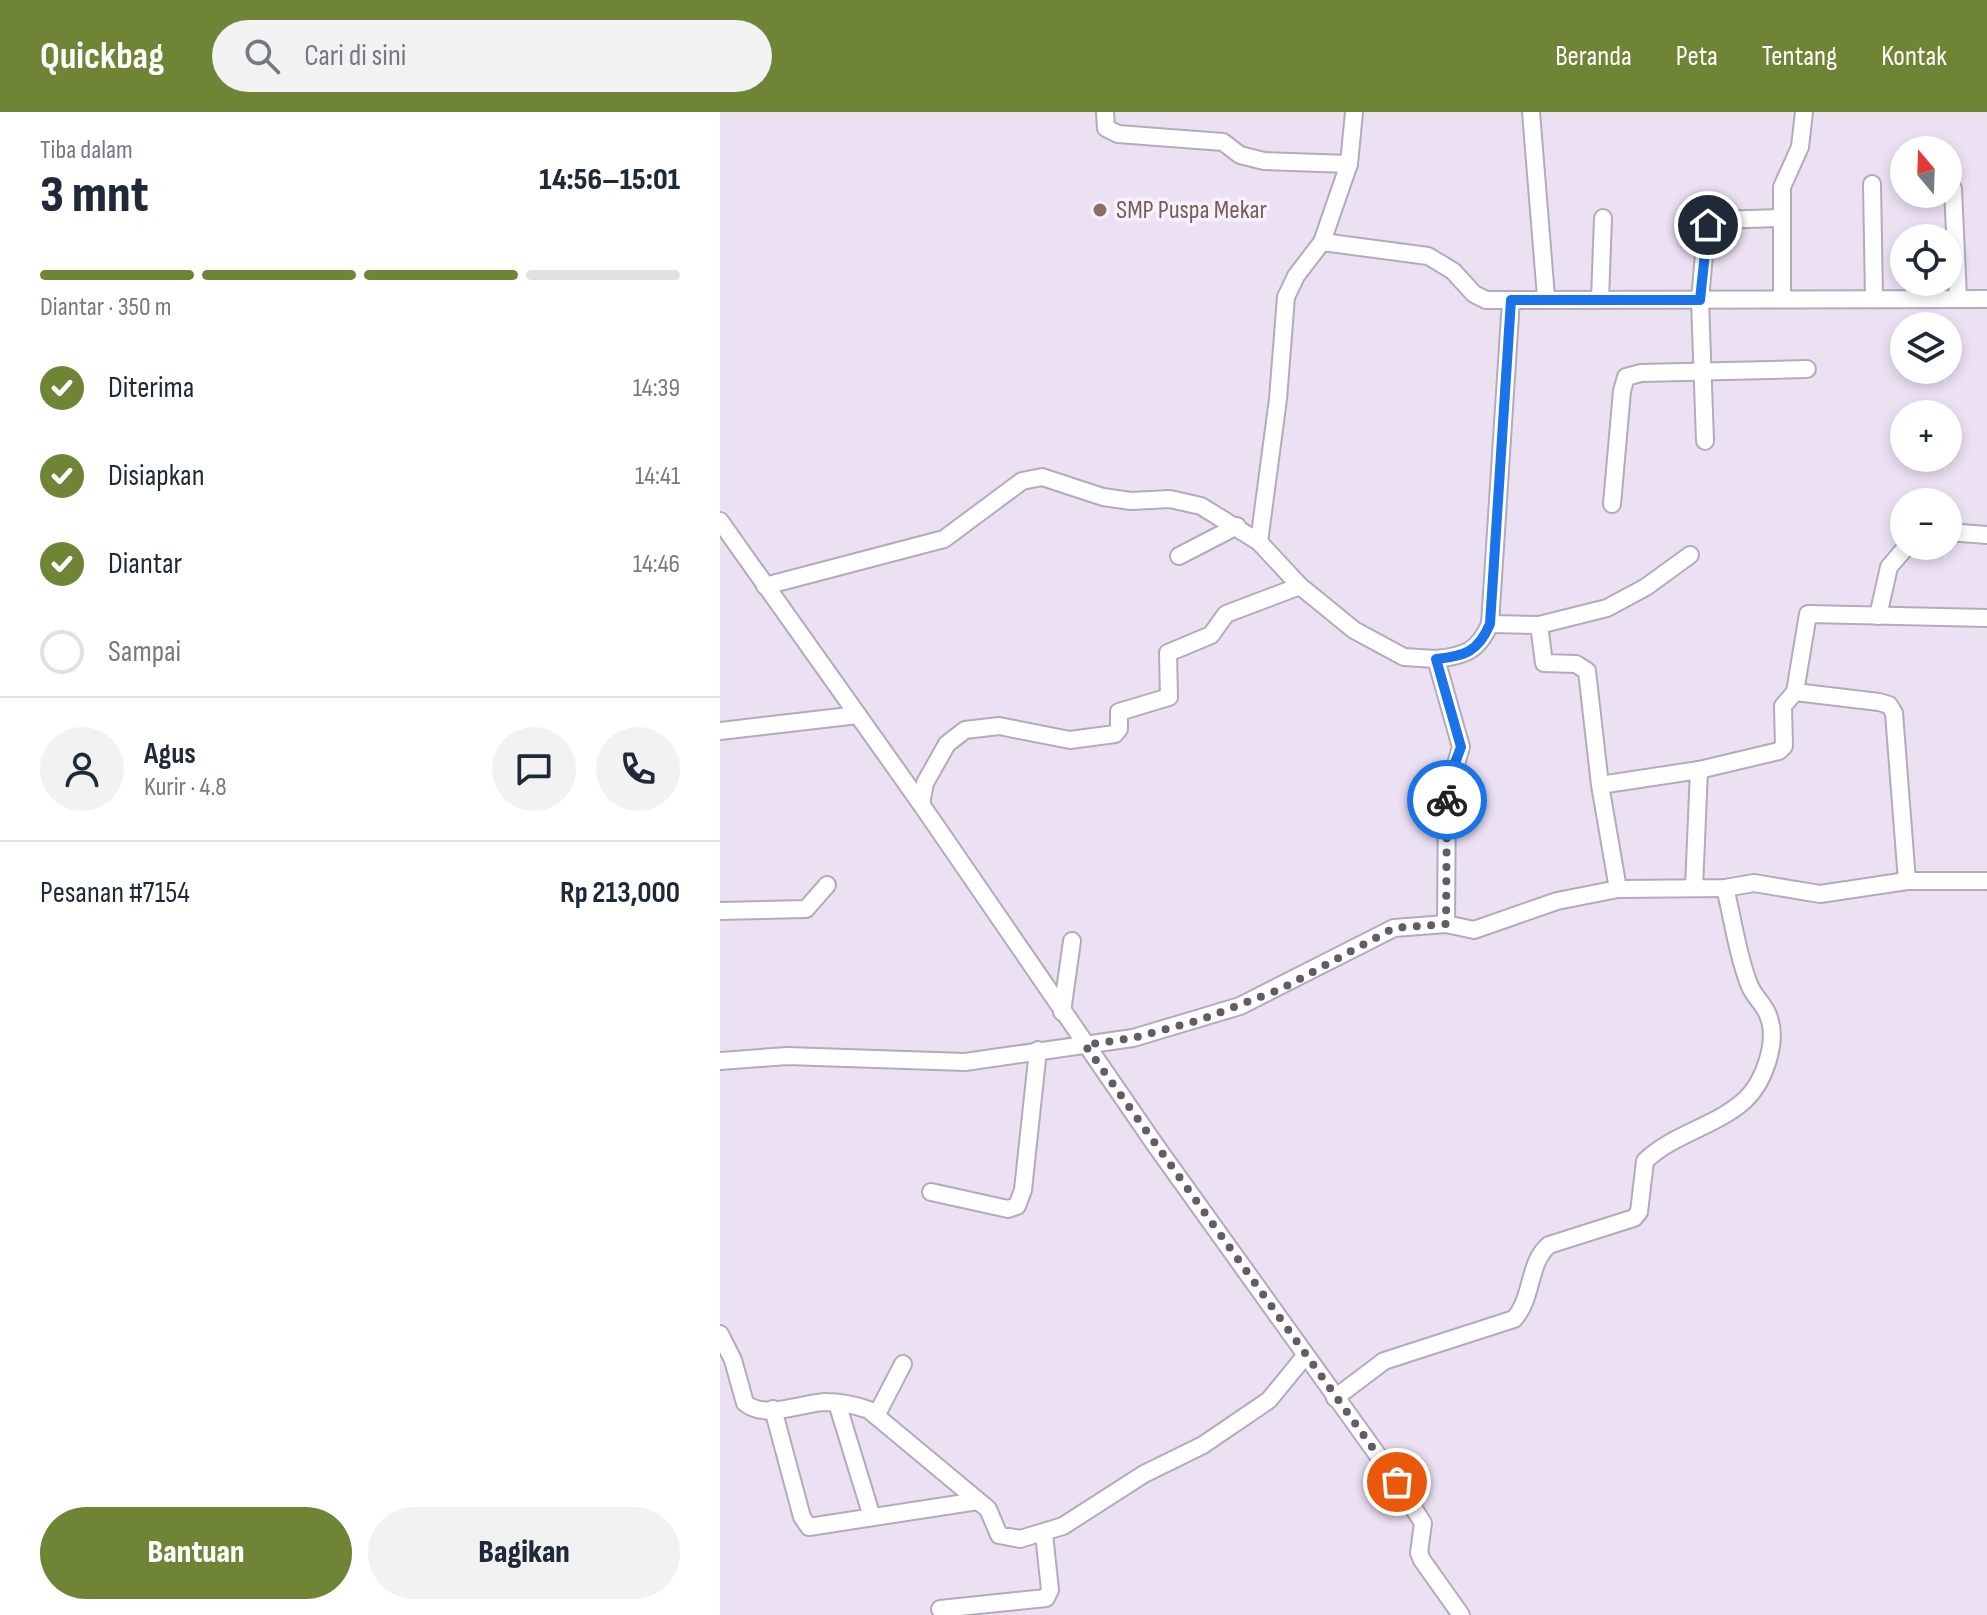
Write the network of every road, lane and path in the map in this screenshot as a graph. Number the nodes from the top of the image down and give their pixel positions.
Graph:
1 (1105, 112) edge
2 (1354, 112) edge
3 (1531, 112) edge
4 (1804, 112) edge
5 (1349, 164) junction
6 (1872, 184) dead end
7 (1954, 208) edge
8 (1603, 218) dead end
9 (1780, 218) junction
10 (1322, 242) junction
11 (1546, 297) junction
12 (1782, 297) junction
13 (1874, 298) junction
14 (1958, 298) junction
15 (1600, 299) junction
16 (1987, 299) edge
17 (1511, 300) junction
18 (1700, 300) junction
19 (1807, 369) dead end
20 (1703, 372) junction
21 (1705, 441) dead end
22 (1612, 504) dead end
23 (720, 521) edge
24 (1237, 526) junction
25 (1962, 533) edge
26 (1987, 535) edge
27 (1259, 542) junction
28 (1690, 555) dead end
29 (1179, 556) dead end
30 (1895, 560) edge
31 (765, 586) junction
32 (1300, 586) junction
33 (1878, 616) junction
34 (1987, 618) edge
35 (1490, 624) junction
36 (1539, 625) junction
37 (1436, 659) junction
38 (1795, 692) junction
39 (858, 715) junction
40 (720, 731) edge
41 (1699, 770) junction
42 (1600, 785) junction
43 (921, 804) junction
44 (1907, 881) junction
45 (1987, 881) edge
46 (827, 885) dead end
47 (1694, 888) junction
48 (1725, 888) junction
49 (1618, 889) junction
50 (720, 911) edge
51 (1446, 924) junction
52 (1072, 941) dead end
53 (1062, 1012) junction
54 (1085, 1045) junction
55 (1038, 1050) junction
56 (720, 1061) edge
57 (931, 1192) dead end
58 (720, 1334) edge
59 (1305, 1356) junction
60 (903, 1364) dead end
61 (1335, 1398) junction
62 (837, 1403) junction
63 (773, 1409) junction
64 (876, 1416) junction
65 (978, 1501) junction
66 (872, 1517) junction
67 (1044, 1534) junction
68 (940, 1609) dead end
69 (1461, 1615) edge

1 - 5 street
2 - 5 street
3 - 11 street
4 - 9 street
5 - 10 street
6 - 13 street
7 - 14 street
8 - 15 street
9 - 12 street
9 - 18 street
10 - 17 street
10 - 27 street
11 - 15 street
11 - 17 street
12 - 13 street
12 - 18 street
13 - 14 street
14 - 16 street
15 - 18 street
17 - 35 street
18 - 20 street
19 - 20 street
20 - 21 street
20 - 22 street
23 - 31 street
24 - 27 street
24 - 29 street
24 - 31 street
25 - 26 street
27 - 32 street
28 - 36 street
30 - 33 street
31 - 39 street
32 - 37 street
32 - 43 street
33 - 34 street
33 - 38 street
35 - 36 street
35 - 37 street
36 - 42 street
37 - 51 street
38 - 41 street
38 - 44 street
39 - 40 street
39 - 43 street
41 - 42 street
41 - 47 street
42 - 49 street
43 - 53 street
44 - 45 street
44 - 48 street
46 - 50 street
47 - 48 street
47 - 49 street
48 - 61 street
49 - 51 street
51 - 54 street
52 - 53 street
53 - 54 street
54 - 55 street
54 - 59 street
55 - 56 street
55 - 57 street
58 - 63 street
59 - 61 street
59 - 67 street
60 - 64 street
61 - 69 street
62 - 63 street
62 - 64 street
62 - 66 street
63 - 66 street
64 - 65 street
65 - 66 street
65 - 67 street
67 - 68 street

